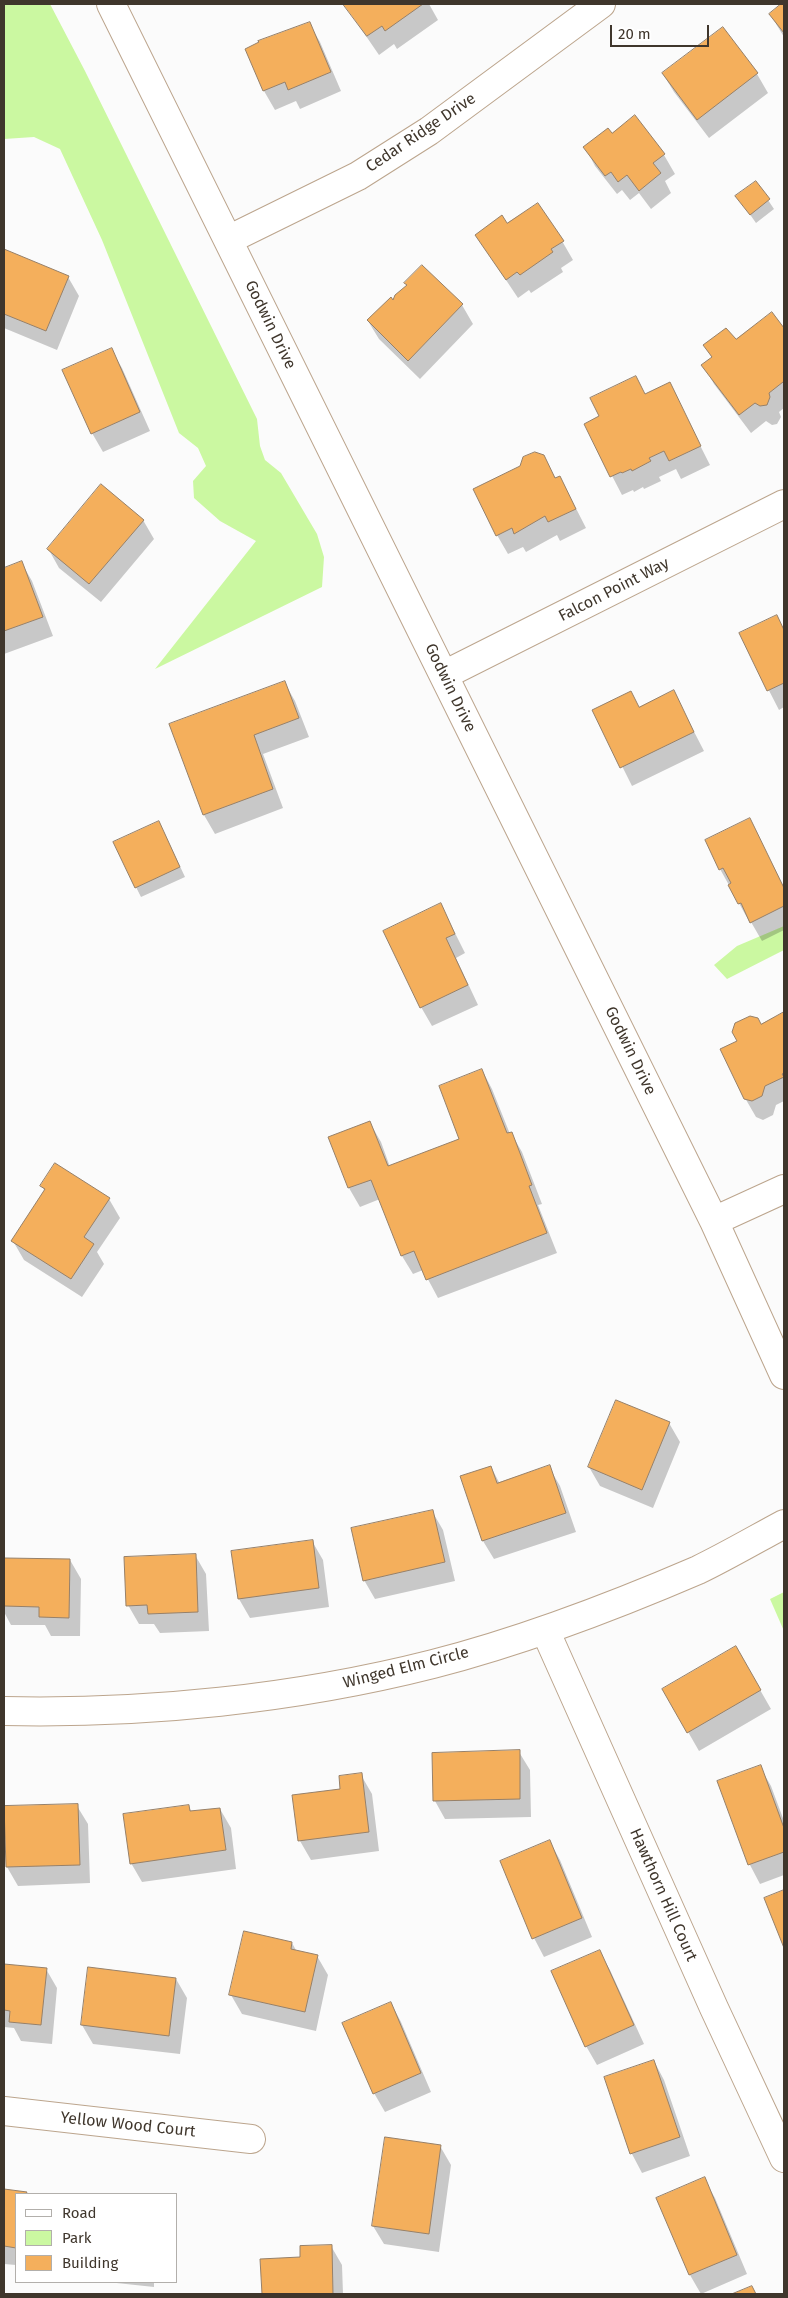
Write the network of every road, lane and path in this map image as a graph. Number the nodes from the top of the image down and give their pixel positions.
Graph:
1 (111, 4) edge
2 (600, 4) edge
3 (228, 240) junction
4 (784, 504) edge
5 (444, 675) junction
6 (784, 1189) edge
7 (714, 1221) junction
8 (784, 1375) edge
9 (784, 1524) edge
10 (545, 1630) junction
11 (4, 1711) edge
12 (4, 2111) edge
13 (251, 2139) dead end
14 (784, 2158) edge

1 - 3 street, Godwin Drive
2 - 3 street, Cedar Ridge Drive
3 - 5 street, Godwin Drive
4 - 5 street, Falcon Point Way
5 - 7 street, Godwin Drive
6 - 7 street
7 - 8 street, Godwin Drive
9 - 10 street, Winged Elm Circle
10 - 11 street, Winged Elm Circle
10 - 14 street, Hawthorn Hill Court
12 - 13 street, Yellow Wood Court

